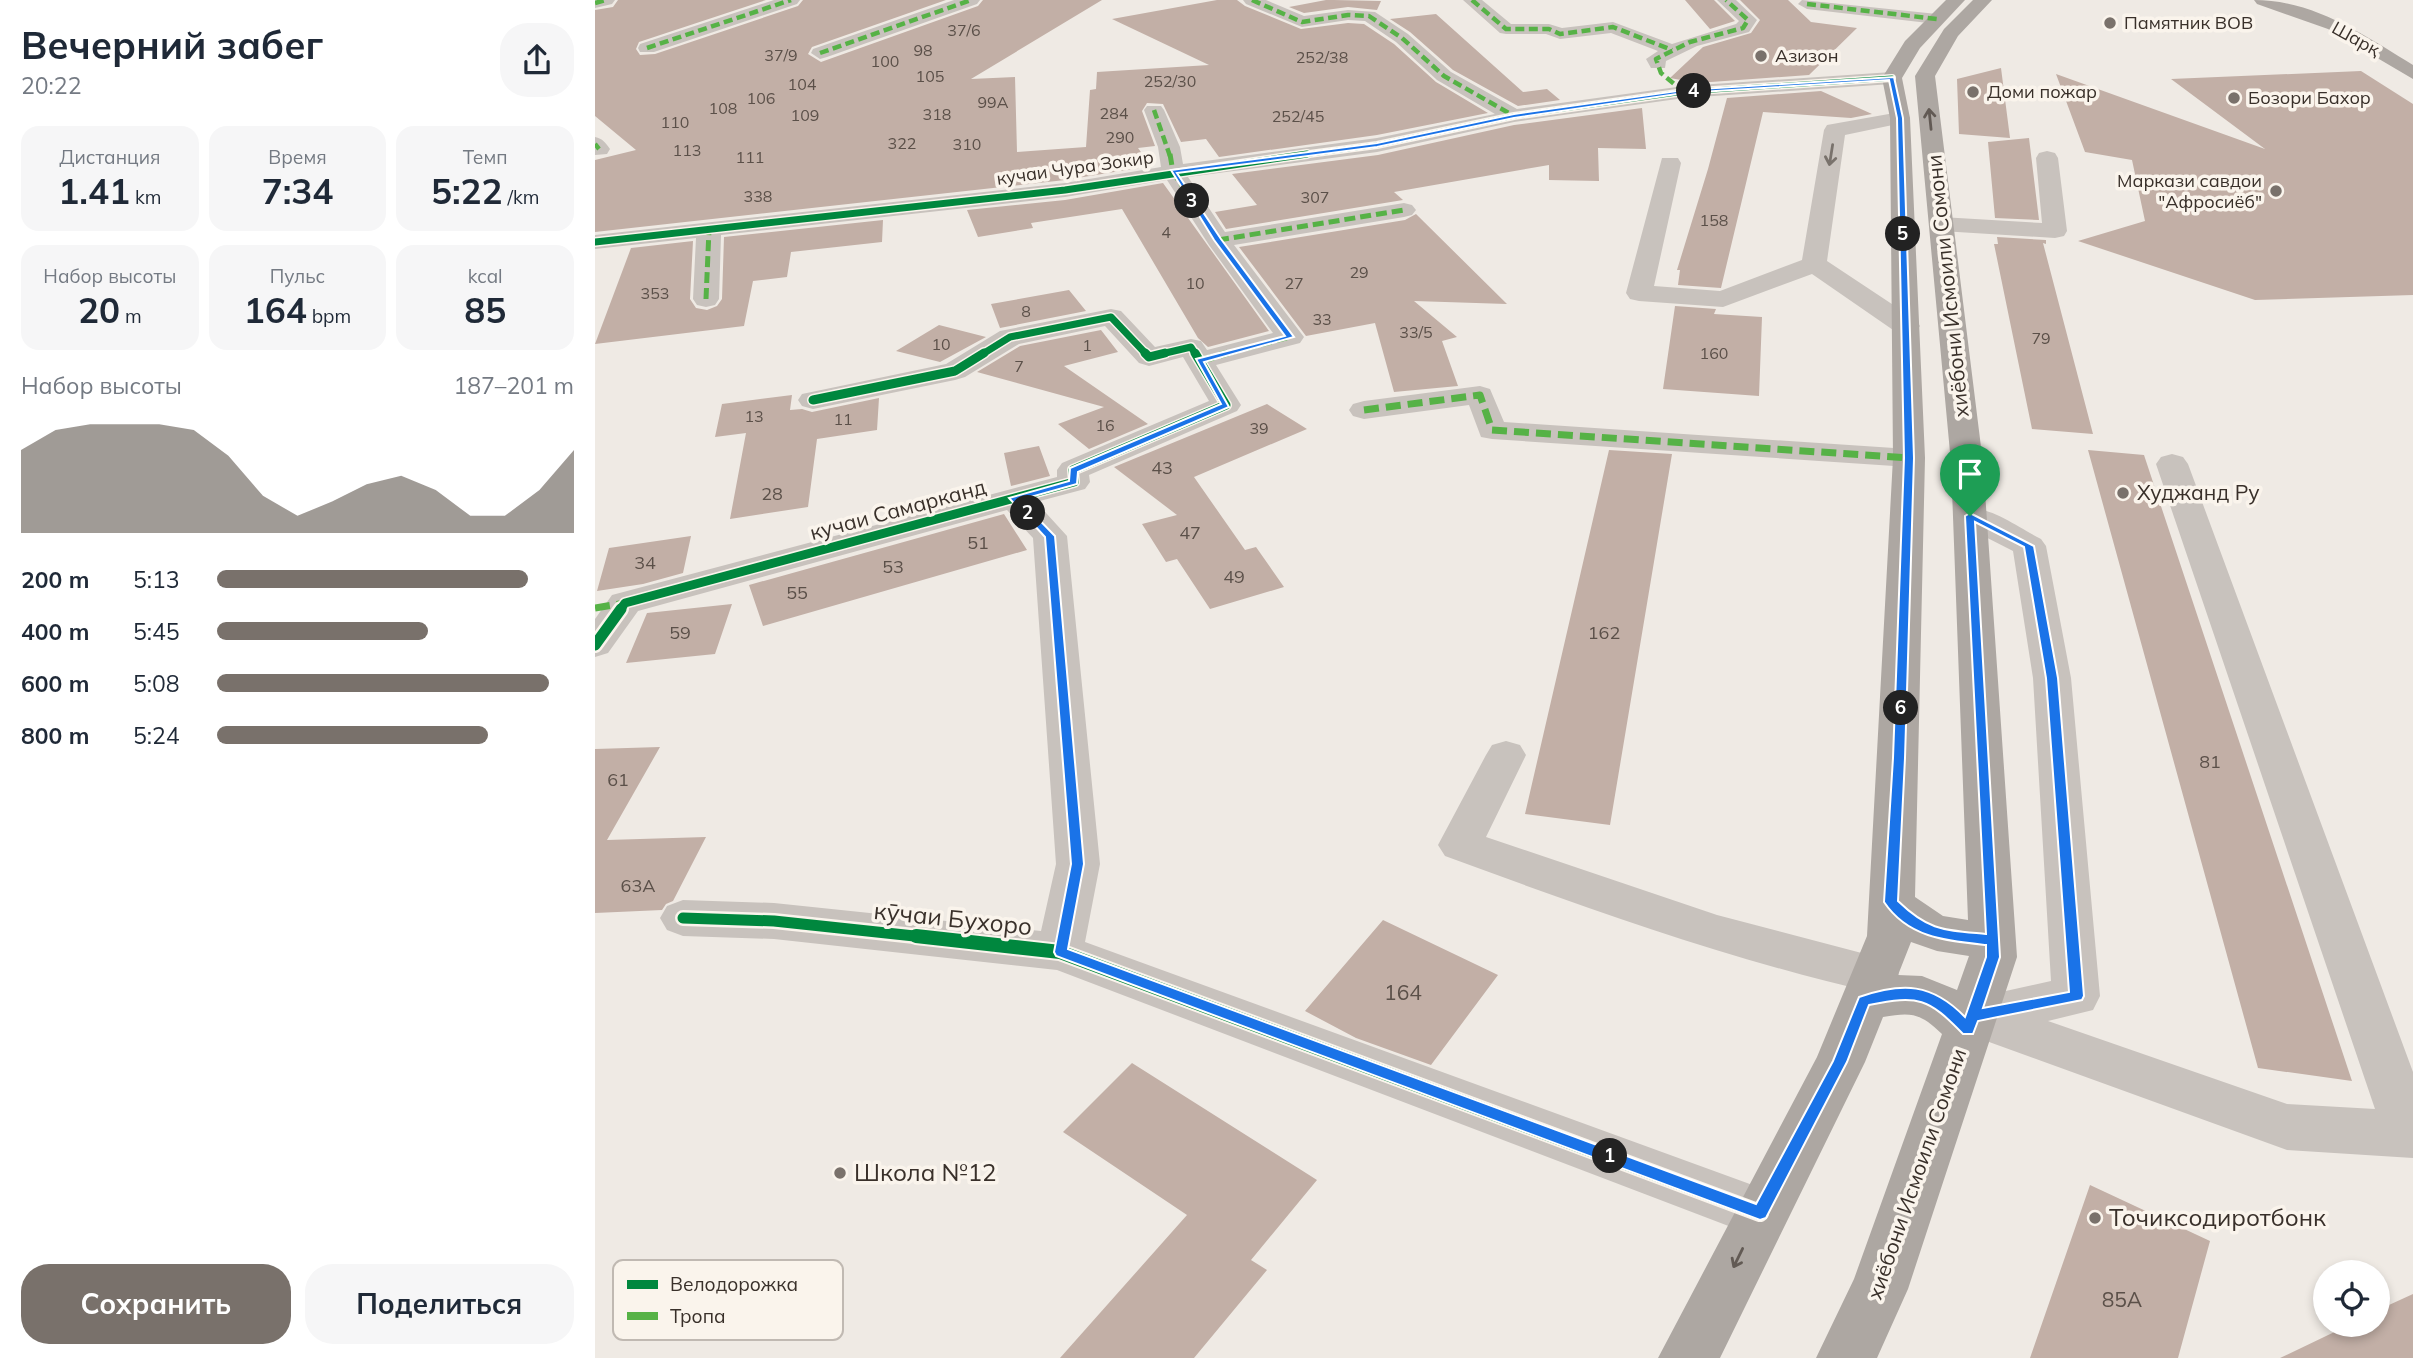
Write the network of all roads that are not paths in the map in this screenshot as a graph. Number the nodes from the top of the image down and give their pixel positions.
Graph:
1 (606, 0) edge
2 (791, 0) edge
3 (971, 0) edge
4 (1252, 0) edge
5 (1472, 0) edge
6 (1726, 0) edge
7 (1983, 0) edge
8 (2263, 0) edge
9 (595, 3) edge
10 (1807, 4) dead end
11 (1948, 17) edge
12 (647, 48) dead end
13 (1672, 50) junction
14 (820, 53) dead end
15 (2413, 73) edge
16 (1892, 78) junction
17 (1684, 92) junction
18 (1154, 110) dead end
19 (1514, 116) junction
20 (1900, 118) junction
21 (2047, 158) dead end
22 (1670, 163) dead end
23 (1173, 172) junction
24 (1404, 210) dead end
25 (1941, 225) junction
26 (709, 230) junction
27 (1218, 240) junction
28 (595, 242) edge
29 (1814, 264) junction
30 (706, 299) dead end
31 (1906, 326) junction
32 (1195, 354) junction
33 (813, 400) dead end
34 (1364, 410) dead end
35 (1909, 458) junction
36 (2172, 464) dead end
37 (1013, 498) junction
38 (1970, 516) junction
39 (610, 606) edge
40 (595, 645) edge
41 (1506, 755) dead end
42 (1891, 902) junction
43 (683, 918) dead end
44 (1993, 940) junction
45 (1061, 952) junction
46 (1869, 987) junction
47 (1971, 1023) junction
48 (2412, 1135) edge
49 (1760, 1213) junction
50 (1688, 1358) edge
51 (1846, 1358) edge

1 - 9 street
2 - 12 street
3 - 14 street
4 - 19 street
5 - 13 street
6 - 13 street
7 - 11 main road
8 - 15 main road, Шарқ
10 - 11 street
11 - 16 main road
25 -> 11 main road, хиёбони Исмоили Сомони
13 - 17 street
16 - 17 street, кучаи Чура Зокир
16 - 20 main road
17 - 19 street, кучаи Чура Зокир
18 - 23 street
19 - 23 street, кучаи Чура Зокир
20 -> 29 street
20 - 31 main road
21 - 25 street
22 - 29 street
23 - 26 street, кучаи Чура Зокир
23 - 27 street
24 - 27 street
25 - 38 main road, хиёбони Исмоили Сомони
26 - 28 street, кучаи Чура Зокир
26 - 30 street
27 - 32 street
29 - 31 street
31 - 35 main road
32 - 33 street
32 - 37 street, кучаи Самарканд
34 - 35 street
35 - 42 main road
36 - 48 street
37 - 39 street, кучаи Самарканд
37 - 45 street, кӯчаи Бухоро
38 - 44 main road, хиёбони Исмоили Сомони
38 - 47 street
39 - 40 street, кучаи Самарканд
41 - 46 street
42 - 44 main road
42 - 46 main road
43 - 45 street, кӯчаи Бухоро
44 - 47 main road, хиёбони Исмоили Сомони
45 - 49 street, кӯчаи Бухоро
46 - 47 main road
46 - 49 main road
47 - 48 street
47 - 51 main road, хиёбони Исмоили Сомони
49 -> 50 main road

